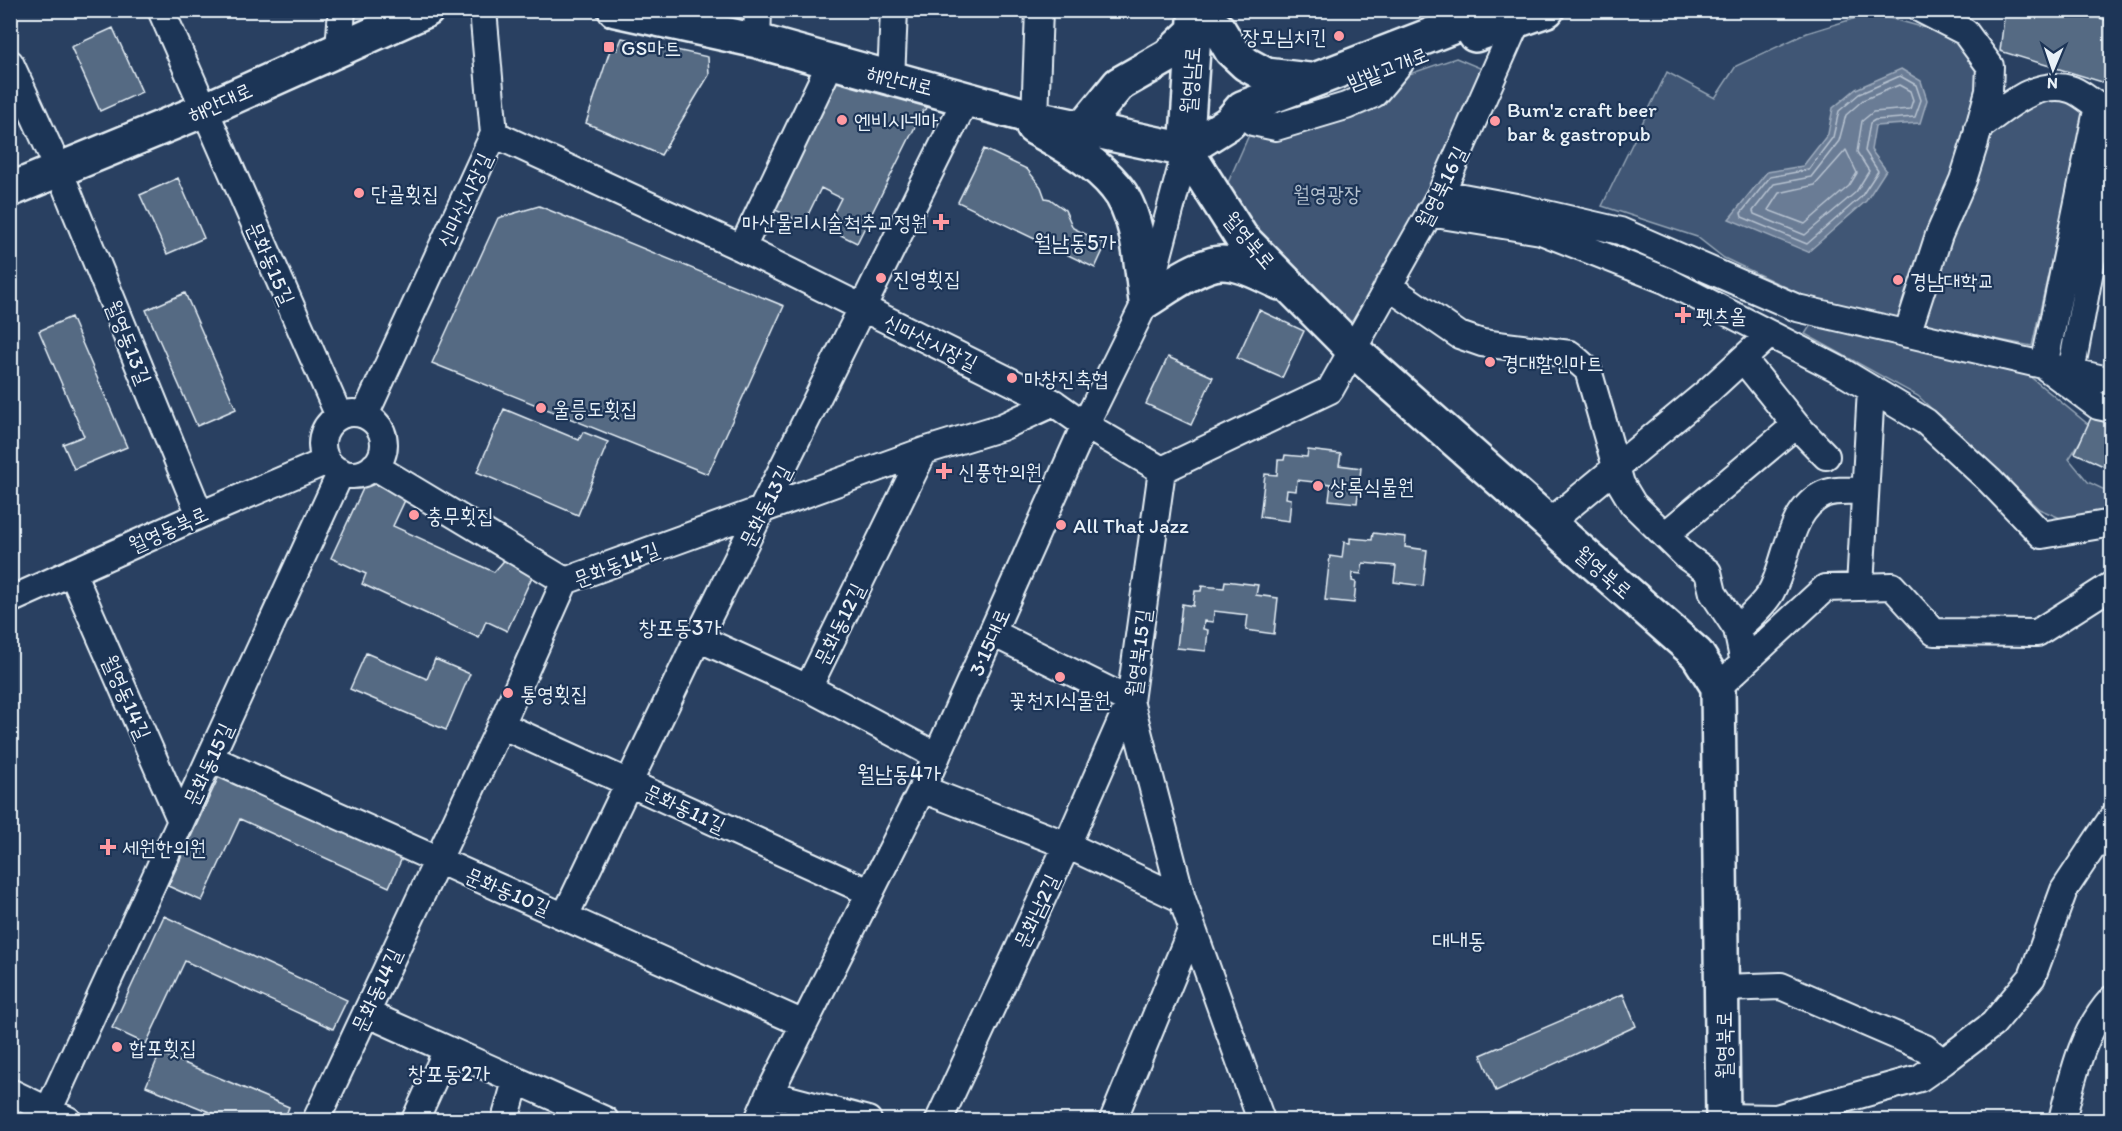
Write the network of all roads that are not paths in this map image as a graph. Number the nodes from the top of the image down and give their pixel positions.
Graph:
1 (161, 10) edge
2 (428, 10) edge
3 (483, 10) edge
4 (615, 10) edge
5 (894, 10) edge
6 (1039, 10) edge
7 (1922, 10) edge
8 (340, 12) edge
9 (1502, 14) edge
10 (1195, 18) edge
11 (1967, 21) edge
12 (758, 26) edge
13 (339, 49) junction
14 (831, 62) junction
15 (10, 63) edge
16 (891, 79) junction
17 (1311, 81) junction
18 (967, 97) junction
19 (1001, 108) junction
20 (2105, 108) edge
21 (204, 110) junction
22 (1035, 118) junction
23 (1241, 122) junction
24 (1083, 128) junction
25 (1978, 128) junction
26 (494, 134) junction
27 (1186, 150) junction
28 (2112, 152) edge
29 (58, 168) junction
30 (10, 190) edge
31 (1435, 203) junction
32 (2072, 225) junction
33 (2097, 230) junction
34 (742, 248) junction
35 (1388, 286) junction
36 (1291, 287) junction
37 (1146, 301) junction
38 (862, 308) junction
39 (1770, 334) junction
40 (1907, 334) junction
41 (1352, 349) junction
42 (1743, 359) junction
43 (2044, 366) junction
44 (2071, 372) junction
45 (2112, 381) edge
46 (1871, 389) junction
47 (1054, 403) junction
48 (2112, 409) edge
49 (364, 415) junction
50 (339, 416) junction
51 (1085, 425) junction
52 (1796, 425) junction
53 (924, 451) junction
54 (1826, 456) dead end
55 (374, 466) junction
56 (334, 467) junction
57 (1615, 468) junction
58 (1162, 470) junction
59 (1865, 490) junction
60 (764, 509) junction
61 (200, 515) junction
62 (1549, 523) junction
63 (2112, 523) edge
64 (1665, 535) junction
65 (72, 572) junction
66 (565, 581) junction
67 (2112, 585) edge
68 (1860, 587) junction
69 (10, 600) edge
70 (1737, 629) junction
71 (993, 633) junction
72 (698, 638) junction
73 (1744, 663) junction
74 (807, 687) junction
75 (1718, 687) junction
76 (1130, 701) junction
77 (501, 725) junction
78 (937, 756) junction
79 (212, 759) junction
80 (629, 783) junction
81 (921, 789) junction
82 (2112, 818) edge
83 (181, 821) junction
84 (1067, 845) junction
85 (436, 860) junction
86 (870, 892) junction
87 (1182, 899) junction
88 (565, 916) junction
89 (1192, 928) junction
90 (1723, 988) junction
91 (2112, 999) edge
92 (366, 1013) junction
93 (804, 1024) junction
94 (447, 1050) junction
95 (1943, 1062) junction
96 (516, 1081) junction
97 (10, 1092) edge
98 (769, 1094) junction
99 (53, 1118) edge
100 (1723, 1119) edge
101 (316, 1120) edge
102 (415, 1120) edge
103 (505, 1120) edge
104 (601, 1120) edge
105 (758, 1120) edge
106 (868, 1120) edge
107 (939, 1120) edge
108 (1113, 1120) edge
109 (1261, 1120) edge
110 (2062, 1120) edge

1 - 21 street, 문화동15길
2 - 13 main road, 해안대로
3 - 26 street
4 - 12 main road, 해안대로
5 - 16 street
6 - 22 street
7 - 11 street
8 - 13 street
9 - 17 main road, 밤밭고개로
9 - 23 main road, 밤밭고개로
9 - 31 street, 월영북16길
10 - 17 main road
10 - 24 main road
10 - 27 main road, 월영남로
11 - 25 street
12 - 14 main road, 해안대로
13 - 21 main road, 해안대로
14 - 16 main road, 해안대로
14 - 34 street
15 - 29 street, 월영동13길
16 - 18 main road, 해안대로
17 - 23 main road, 밤밭고개로
18 - 19 main road, 해안대로
18 - 38 street, 문화동13길
19 - 22 main road, 해안대로
19 - 37 main road
20 - 25 street
20 - 32 street
21 - 29 main road, 해안대로
21 - 50 street, 문화동15길
22 - 24 main road, 해안대로
23 - 27 main road, 밤밭고개로
24 - 27 main road, 해안대로
25 - 40 street
26 - 34 street, 신마산시장길
26 - 49 street, 신마산시장길
27 - 36 main road, 월영북로
27 - 37 street, 3·15대로
28 - 33 street
29 - 30 main road, 해안대로
29 - 61 street, 월영동13길
31 - 35 street, 월영북16길
31 - 39 street
31 - 40 street
32 - 33 street
32 - 43 street
33 - 44 street
34 - 38 street, 신마산시장길
35 - 41 street, 월영북16길
35 - 57 street
36 - 37 main road
36 - 41 main road, 월영북로
37 - 51 street, 3·15대로
38 - 47 street, 신마산시장길
38 - 60 street, 문화동13길
39 - 42 street
39 - 46 street
40 - 43 street
41 - 58 street
41 - 62 main road, 월영북로
42 - 52 street
42 - 57 street
43 - 44 street
43 - 48 street
44 - 45 street
46 - 59 street
46 - 63 street
47 - 51 street, 신마산시장길
47 - 53 street, 문화동14길
49 - 50 street
49 - 55 street
50 - 56 street
51 - 58 street, 신마산시장길
51 - 71 street, 3·15대로
52 - 54 street
52 - 64 street
53 - 60 street, 문화동14길
53 - 74 street, 문화동12길
55 - 56 street
55 - 66 street
56 - 61 street, 월영동북로
56 - 79 street, 문화동15길
57 - 62 street
57 - 64 street
58 - 76 street, 월영북15길
59 - 68 street
59 - 70 street
60 - 66 street, 문화동14길
60 - 72 street, 문화동13길
61 - 65 street, 월영동북로
62 - 75 main road, 월영북로
64 - 70 street
65 - 69 street, 월영동북로
65 - 83 street, 월영동14길
66 - 77 street, 문화동14길
67 - 68 street
68 - 73 street
70 - 73 street
71 - 76 street
71 - 78 street, 3·15대로
72 - 74 street, 문화동12길
72 - 80 street, 문화동13길
73 - 75 street
74 - 78 street
75 - 90 main road, 월영북로
76 - 84 street, 문화남2길
76 - 87 street, 월영북15길
77 - 80 street, 문화동11길
77 - 85 street, 문화동14길
78 - 81 street, 3·15대로
79 - 83 street, 문화동15길
79 - 85 street, 문화동10길
80 - 86 street, 문화동11길
80 - 88 street, 문화동13길
81 - 84 street
81 - 86 street, 3·15대로
82 - 95 street
83 - 99 street, 문화동15길
84 - 87 street
84 - 107 street, 문화남2길
85 - 88 street, 문화동10길
85 - 92 street, 문화동14길
86 - 93 street, 3·15대로
87 - 89 street, 월영북15길
88 - 93 street, 문화동10길
89 - 108 street
89 - 109 street, 월영북15길
90 - 95 street
90 - 100 main road, 월영북로
91 - 110 street
92 - 94 street
92 - 101 street, 문화동14길
93 - 98 street, 3·15대로
94 - 96 street
94 - 102 street
95 - 100 street
96 - 103 street
96 - 104 street
97 - 99 street
98 - 105 street, 3·15대로
98 - 106 street

